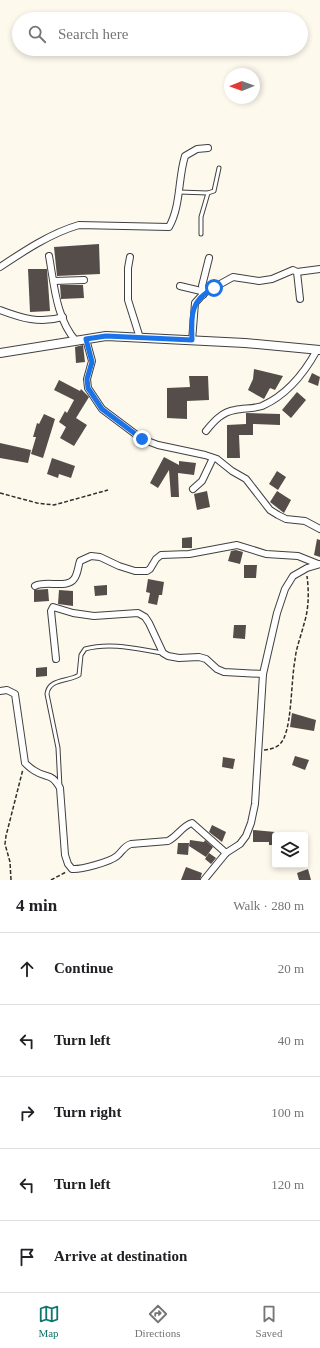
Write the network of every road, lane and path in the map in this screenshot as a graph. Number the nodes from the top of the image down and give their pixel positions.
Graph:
1 (208, 148) dead end
2 (219, 168) dead end
3 (178, 192) junction
4 (208, 193) junction
5 (201, 234) dead end
6 (49, 256) dead end
7 (130, 256) dead end
8 (209, 258) dead end
9 (0, 267) edge
10 (320, 268) edge
11 (297, 272) junction
12 (54, 280) junction
13 (84, 280) dead end
14 (180, 286) dead end
15 (203, 294) junction
16 (300, 299) dead end
17 (0, 310) edge
18 (63, 317) junction
19 (140, 338) junction
20 (86, 339) junction
21 (192, 340) junction
22 (76, 341) junction
23 (319, 350) edge
24 (0, 353) edge
25 (206, 430) dead end
26 (213, 458) junction
27 (193, 489) dead end
28 (108, 490) dead end
29 (0, 493) edge
30 (320, 529) edge
31 (319, 564) edge
32 (306, 568) junction
33 (35, 586) dead end
34 (163, 653) junction
35 (56, 659) dead end
36 (263, 674) junction
37 (0, 691) edge
38 (258, 751) junction
39 (25, 763) junction
40 (60, 788) junction
41 (226, 853) junction
42 (72, 869) junction
43 (11, 880) edge
44 (51, 880) edge
45 (204, 880) edge

1 - 3 street
2 - 4 lane
3 - 4 lane
3 - 9 street
4 - 5 lane
6 - 12 street
7 - 19 street
8 - 15 street
10 - 11 street
11 - 15 street
11 - 16 street
12 - 13 street
12 - 18 street
14 - 15 street
15 - 21 street
17 - 18 street
18 - 22 street
19 - 20 street
19 - 21 street
20 - 22 street
20 - 26 street
21 - 23 street
22 - 24 street
23 - 25 street
26 - 27 street
26 - 30 street
28 - 29 path
31 - 32 street
31 - 33 street
32 - 36 street
32 - 38 path
34 - 35 street
34 - 36 street
34 - 40 lane
36 - 38 street
37 - 39 street
38 - 41 street
39 - 40 street
39 - 43 path
40 - 42 street
41 - 42 street
41 - 45 street
42 - 44 path

